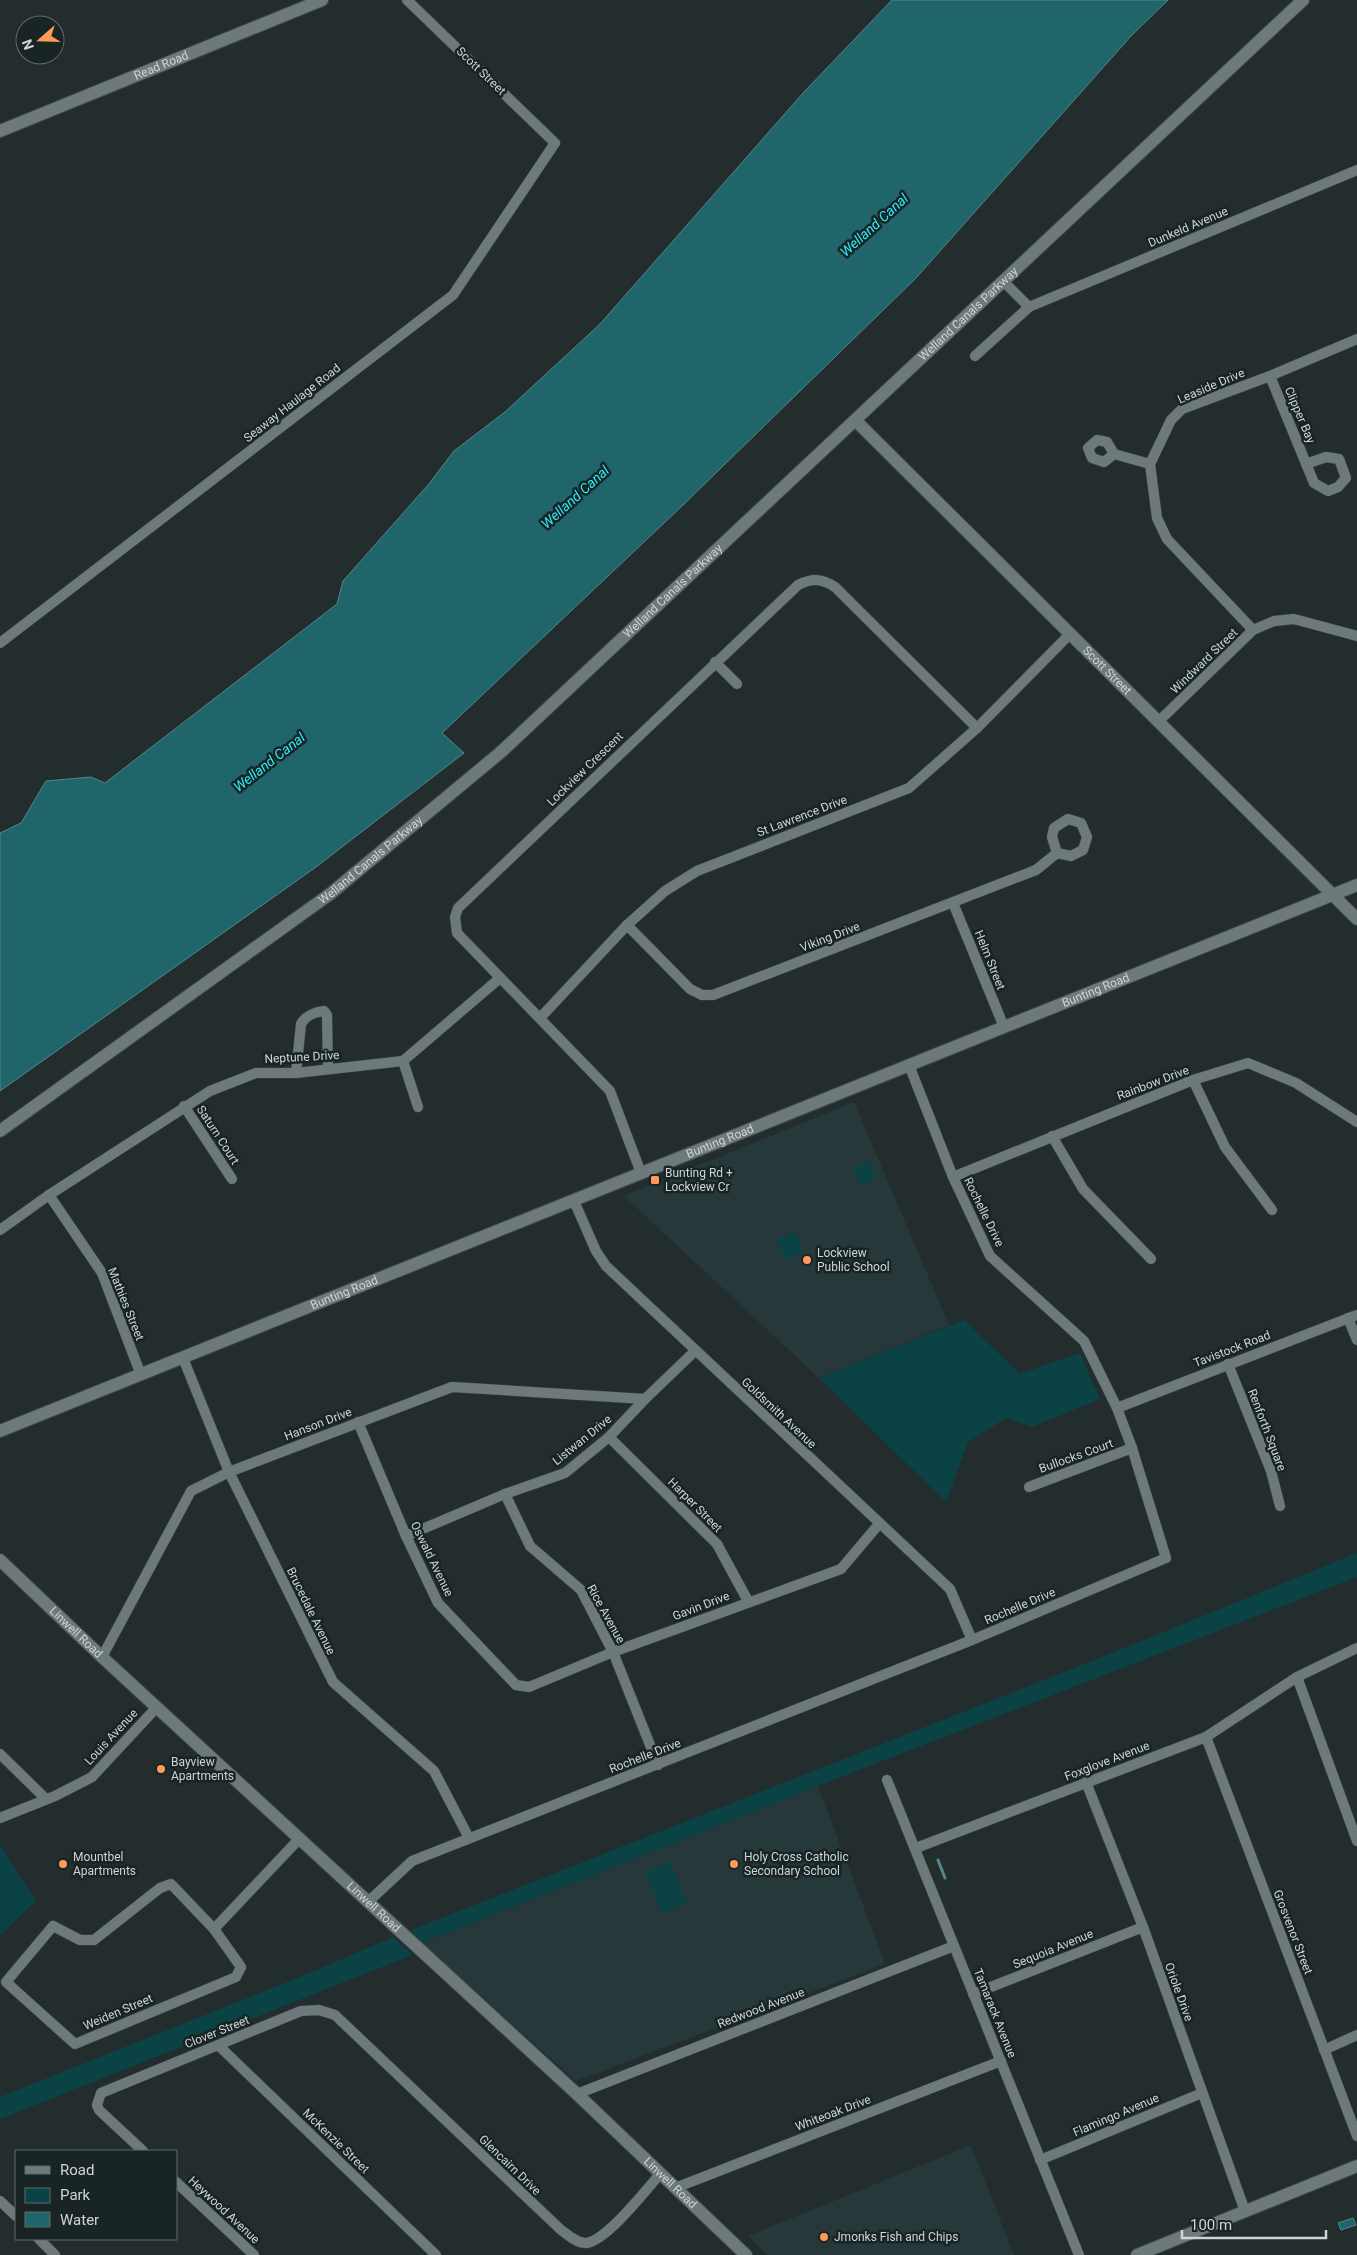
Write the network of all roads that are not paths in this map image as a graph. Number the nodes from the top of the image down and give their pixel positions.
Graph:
1 (322, 0) edge
2 (407, 0) edge
3 (1303, 0) edge
4 (0, 131) edge
5 (555, 143) joint
6 (1357, 170) edge
7 (1003, 281) junction
8 (1029, 307) junction
9 (1357, 338) edge
10 (975, 356) dead end
11 (1270, 376) junction
12 (856, 421) junction
13 (1114, 454) dead end
14 (1150, 464) junction
15 (1306, 464) dead end
16 (1253, 630) junction
17 (1070, 634) junction
18 (1357, 636) edge
19 (0, 643) edge
20 (716, 662) junction
21 (737, 684) dead end
22 (1159, 722) junction
23 (977, 728) junction
24 (1057, 852) dead end
25 (1357, 885) edge
26 (1331, 895) junction
27 (953, 903) junction
28 (1357, 919) edge
29 (627, 925) junction
30 (500, 978) junction
31 (541, 1017) junction
32 (1004, 1027) junction
33 (403, 1061) junction
34 (909, 1066) junction
35 (328, 1069) junction
36 (296, 1073) junction
37 (1193, 1080) junction
38 (184, 1106) junction
39 (418, 1107) dead end
40 (1357, 1122) edge
41 (0, 1130) edge
42 (1052, 1136) junction
43 (641, 1173) junction
44 (953, 1177) junction
45 (232, 1179) dead end
46 (50, 1195) junction
47 (574, 1201) junction
48 (1272, 1210) dead end
49 (0, 1230) edge
50 (1151, 1259) dead end
51 (1353, 1317) edge
52 (1357, 1340) edge
53 (695, 1351) junction
54 (183, 1358) junction
55 (1228, 1364) junction
56 (142, 1375) junction
57 (645, 1399) junction
58 (1117, 1408) junction
59 (358, 1422) junction
60 (0, 1431) edge
61 (609, 1437) junction
62 (1132, 1448) junction
63 (229, 1472) junction
64 (1029, 1487) dead end
65 (505, 1494) junction
66 (1280, 1506) dead end
67 (879, 1524) junction
68 (406, 1536) junction
69 (0, 1560) edge
70 (748, 1601) junction
71 (972, 1640) junction
72 (1357, 1648) edge
73 (613, 1652) junction
74 (102, 1657) junction
75 (1297, 1677) junction
76 (516, 1685) joint
77 (156, 1707) junction
78 (1206, 1737) junction
79 (0, 1754) edge
80 (658, 1765) junction
81 (887, 1780) dead end
82 (1086, 1782) junction
83 (46, 1799) junction
84 (0, 1818) edge
85 (300, 1838) junction
86 (469, 1838) junction
87 (1357, 1840) edge
88 (916, 1848) junction
89 (369, 1901) junction
90 (1142, 1927) junction
91 (214, 1929) junction
92 (954, 1946) junction
93 (973, 1994) junction
94 (347, 2027) joint
95 (1357, 2035) edge
96 (218, 2045) junction
97 (1324, 2050) junction
98 (1001, 2061) junction
99 (1202, 2093) junction
100 (577, 2094) junction
101 (1357, 2136) edge
102 (142, 2150) edge
103 (1040, 2160) junction
104 (1357, 2166) edge
105 (660, 2174) junction
106 (178, 2184) edge
107 (675, 2188) junction
108 (0, 2201) edge
109 (1245, 2211) junction
110 (15, 2215) edge
111 (40, 2240) edge
112 (55, 2255) edge
113 (254, 2255) edge
114 (436, 2255) edge
115 (746, 2255) edge
116 (1079, 2255) edge
117 (1137, 2255) edge

1 - 4 main road, Read Road
2 - 5 street, Scott Street
3 - 7 main road, Welland Canals Parkway
5 - 19 street, Seaway Haulage Road
6 - 8 street, Dunkeld Avenue
7 - 8 street
7 - 12 main road, Welland Canals Parkway
8 - 10 street, Dunkeld Avenue
9 - 11 street, Leaside Drive
11 - 14 street, Leaside Drive
11 - 15 street, Clipper Bay
12 - 17 main road, Scott Street
12 - 41 main road, Welland Canals Parkway
13 - 14 street
14 - 16 street
16 - 18 street, Windward Street
16 - 22 street, Windward Street
17 - 22 main road, Scott Street
17 - 23 street, St Lawrence Drive
20 - 21 street
20 - 23 street, Lockview Crescent
20 - 30 street, Lockview Crescent
22 - 26 main road, Scott Street
23 - 29 street, St Lawrence Drive
24 - 27 street, Viking Drive
25 - 26 main road, Bunting Road
26 - 28 main road, Scott Street
26 - 32 main road, Bunting Road
27 - 29 street, Viking Drive
27 - 32 street, Helm Street
29 - 31 street, St Lawrence Drive
30 - 31 street, Lockview Crescent
30 - 33 street
31 - 43 street, Lockview Crescent
32 - 34 main road, Bunting Road
33 - 35 street, Neptune Drive
33 - 39 street
34 - 43 main road, Bunting Road
34 - 44 street, Rochelle Drive
35 - 36 street, Neptune Drive
35 - 36 street
36 - 38 street, Neptune Drive
37 - 40 street, Rainbow Drive
37 - 42 street, Rainbow Drive
37 - 48 street
38 - 45 street, Saturn Court
38 - 46 street, Neptune Drive
42 - 44 street, Rainbow Drive
42 - 50 street
43 - 47 main road, Bunting Road
44 - 58 street, Rochelle Drive
46 - 49 street, Neptune Drive
46 - 56 street, Mathies Street
47 - 53 street, Goldsmith Avenue
47 - 54 main road, Bunting Road
51 - 52 street
51 - 55 street, Tavistock Road
53 - 57 street, Listwan Drive
53 - 67 street, Goldsmith Avenue
54 - 56 main road, Bunting Road
54 - 63 street, Brucedale Avenue
55 - 58 street, Tavistock Road
55 - 66 street, Renforth Square
56 - 60 main road, Bunting Road
57 - 59 street, Hanson Drive
57 - 61 street, Listwan Drive
58 - 62 street, Rochelle Drive
59 - 63 street, Hanson Drive
59 - 68 street, Oswald Avenue
61 - 65 street, Listwan Drive
61 - 70 street, Harper Street
62 - 64 street, Bullocks Court
62 - 71 street, Rochelle Drive
63 - 74 street, Hanson Drive
63 - 86 street, Brucedale Avenue
65 - 68 street, Listwan Drive
65 - 73 street, Rice Avenue
67 - 70 street, Gavin Drive
67 - 71 street, Goldsmith Avenue
68 - 76 street, Oswald Avenue
69 - 74 main road, Linwell Road
70 - 73 street, Gavin Drive
71 - 80 street, Rochelle Drive
72 - 75 street, Foxglove Avenue
73 - 76 street, Gavin Drive
73 - 80 street, Rice Avenue
74 - 77 main road, Linwell Road
75 - 78 street, Foxglove Avenue
75 - 87 street
77 - 83 street, Louis Avenue
77 - 85 main road, Linwell Road
78 - 82 street, Foxglove Avenue
78 - 97 street, Grosvenor Street
79 - 83 street
80 - 86 street, Rochelle Drive
81 - 88 street, Tamarack Avenue
82 - 88 street, Foxglove Avenue
82 - 90 street, Oriole Drive
83 - 84 street, Louis Avenue
85 - 89 main road, Linwell Road
85 - 91 street
86 - 89 street, Rochelle Drive
88 - 92 street, Tamarack Avenue
89 - 100 main road, Linwell Road
90 - 93 street, Sequoia Avenue
90 - 99 street, Oriole Drive
91 - 91 street, Weiden Street
92 - 93 street, Tamarack Avenue
92 - 100 street, Redwood Avenue
93 - 98 street, Tamarack Avenue
94 - 96 street, Clover Street
94 - 105 street, Glencairn Drive
95 - 97 street
96 - 102 street, Clover Street
96 - 114 street, McKenzie Street
97 - 101 street, Grosvenor Street
98 - 103 street, Tamarack Avenue
98 - 107 street, Whiteoak Drive
99 - 103 street, Flamingo Avenue
99 - 109 street, Oriole Drive
100 - 105 main road, Linwell Road
103 - 116 street, Tamarack Avenue
104 - 109 main road
105 - 107 main road, Linwell Road
106 - 113 street, Heywood Avenue
107 - 115 main road, Linwell Road
108 - 110 street
109 - 117 main road
111 - 112 street

